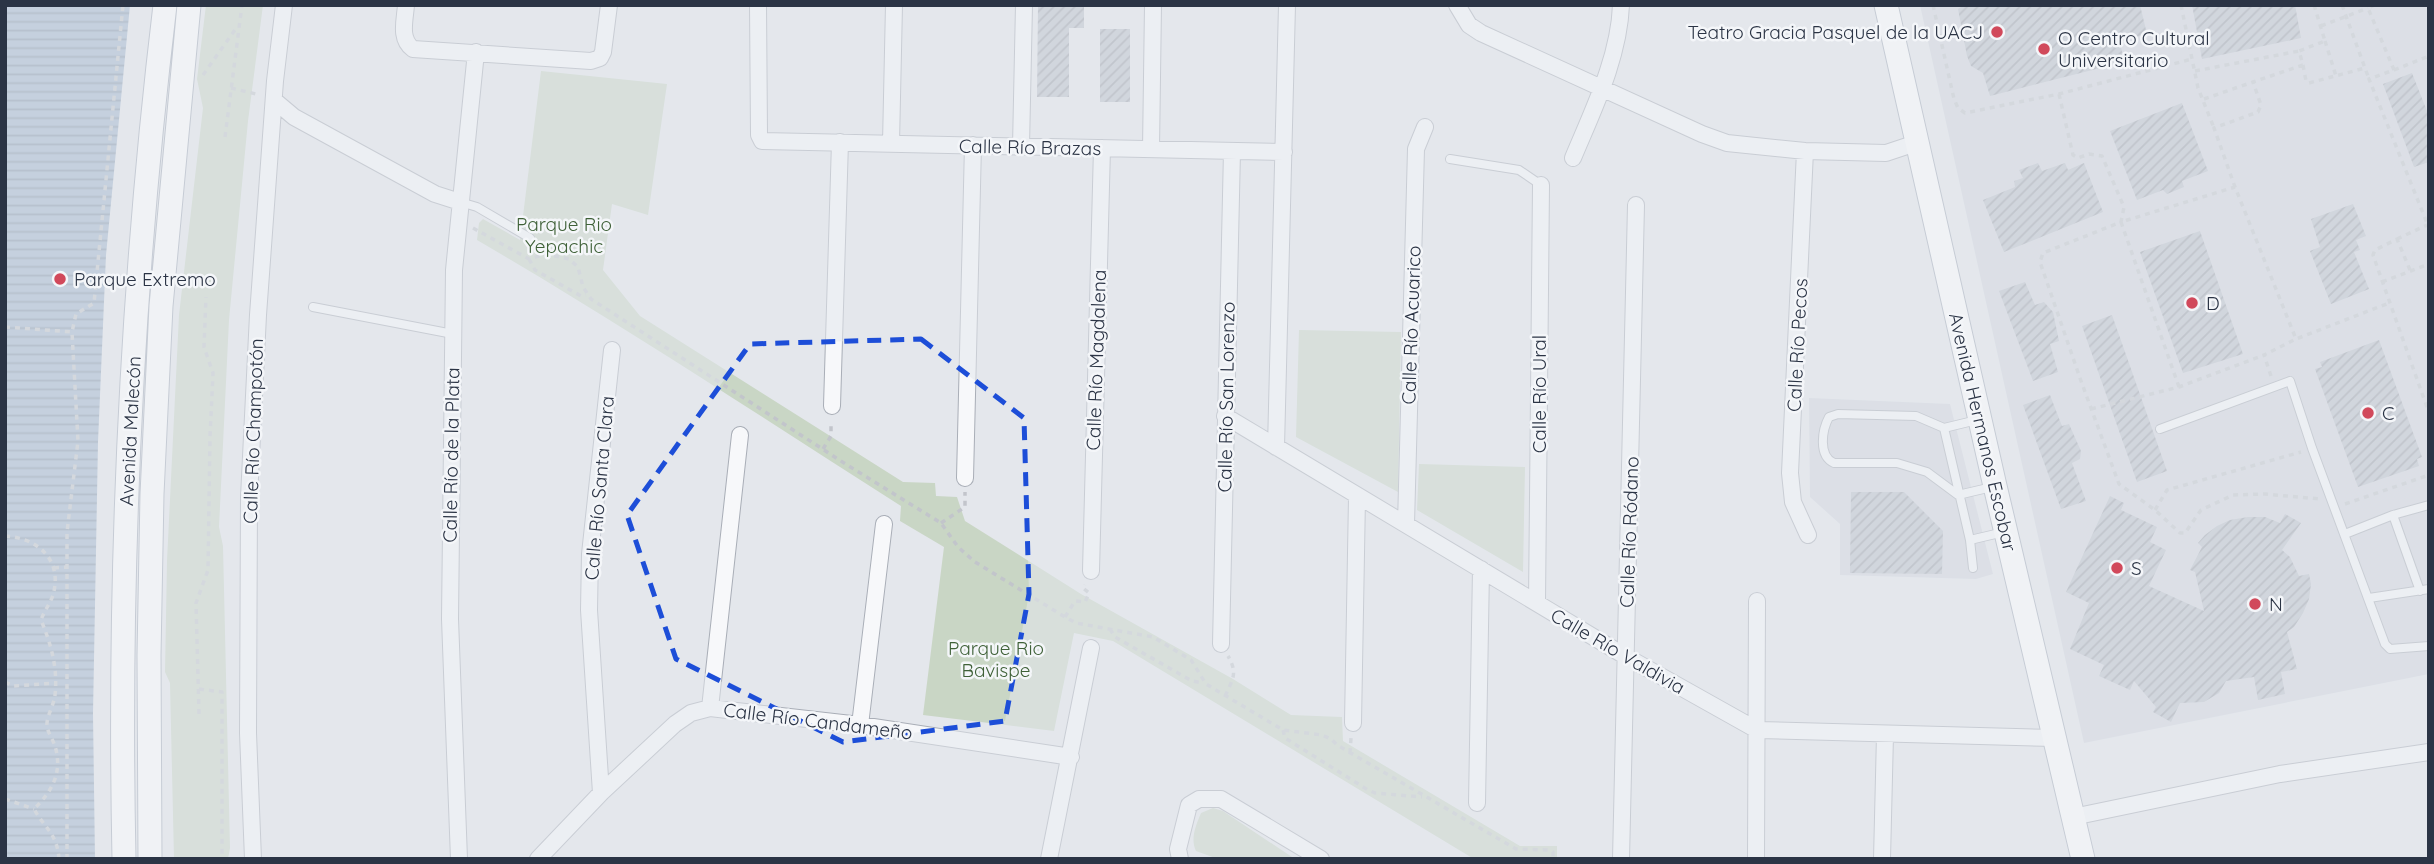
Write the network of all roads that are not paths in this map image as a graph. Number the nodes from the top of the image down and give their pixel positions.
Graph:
1 (165, 5) edge
2 (189, 5) edge
3 (284, 5) edge
4 (407, 5) edge
5 (609, 5) edge
6 (758, 5) edge
7 (894, 5) edge
8 (1024, 5) edge
9 (1153, 5) edge
10 (1287, 5) edge
11 (1457, 5) edge
12 (1621, 5) edge
13 (1886, 5) edge
14 (476, 52) junction
15 (1601, 88) junction
16 (275, 101) junction
17 (1425, 127) dead end
18 (840, 142) junction
19 (891, 143) junction
20 (1916, 143) junction
21 (973, 145) junction
22 (1021, 146) junction
23 (1102, 148) junction
24 (1151, 149) junction
25 (1232, 151) junction
26 (1805, 151) junction
27 (1284, 152) junction
28 (1573, 158) dead end
29 (1450, 159) dead end
30 (1541, 184) joint
31 (460, 202) junction
32 (1636, 205) dead end
33 (530, 238) dead end
34 (313, 307) dead end
35 (453, 334) junction
36 (612, 350) dead end
37 (832, 406) road end
38 (1226, 416) junction
39 (1980, 420) junction
40 (1944, 428) junction
41 (2160, 429) dead end
42 (740, 435) dead end
43 (1276, 447) junction
44 (965, 478) road end
45 (1995, 486) junction
46 (1958, 495) junction
47 (1357, 497) junction
48 (2429, 505) edge
49 (2393, 515) junction
50 (884, 524) dead end
51 (1406, 524) junction
52 (2007, 531) junction
53 (2345, 534) junction
54 (1808, 536) dead end
55 (1970, 540) junction
56 (1973, 568) dead end
57 (1480, 569) junction
58 (1091, 571) road end
59 (2424, 590) edge
60 (2369, 598) junction
61 (1757, 601) dead end
62 (1537, 603) junction
63 (1221, 644) road end
64 (2429, 646) edge
65 (1091, 648) dead end
66 (1625, 656) junction
67 (710, 708) junction
68 (1353, 723) dead end
69 (860, 724) junction
70 (1757, 730) junction
71 (1885, 734) junction
72 (2054, 738) junction
73 (2429, 752) edge
74 (1071, 757) junction
75 (601, 793) junction
76 (1477, 803) dead end
77 (2073, 817) junction
78 (124, 859) edge
79 (150, 859) edge
80 (253, 859) edge
81 (459, 859) edge
82 (538, 859) edge
83 (1049, 859) edge
84 (1180, 859) edge
85 (1321, 859) edge
86 (1621, 859) edge
87 (1756, 859) edge
88 (1882, 859) edge
89 (2083, 859) edge

1 - 78 main road, Avenida Malecón
2 - 79 main road, Avenida Malecón
3 - 16 street, Calle Río Champotón
4 - 14 street
5 - 14 street
6 - 18 street, Calle Río Brazas
7 - 19 street
8 - 22 street
9 - 24 street
10 - 27 street
11 - 15 street
12 - 15 street
13 - 20 main road, Avenida Hermanos Escobar
14 - 31 street, Calle Río de la Plata
15 - 26 street
15 - 28 street
16 - 31 street
16 - 80 street, Calle Río Champotón
17 - 51 street, Calle Río Acuarico
18 - 19 street, Calle Río Brazas
18 - 37 street
19 - 21 street, Calle Río Brazas
20 - 26 street
20 - 39 main road, Avenida Hermanos Escobar
21 - 22 street, Calle Río Brazas
21 - 44 street
22 - 23 street, Calle Río Brazas
23 - 24 street, Calle Río Brazas
23 - 58 street, Calle Río Magdalena
24 - 25 street, Calle Río Brazas
25 - 27 street, Calle Río Brazas
25 - 38 street, Calle Río San Lorenzo
26 - 54 street, Calle Río Pecos
27 - 43 street
29 - 30 lane
30 - 62 street, Calle Río Ural
31 - 33 lane
31 - 35 street, Calle Río de la Plata
32 - 66 street, Calle Río Ródano
34 - 35 lane
35 - 81 street, Calle Río de la Plata
36 - 75 street, Calle Río Santa Clara
38 - 43 street, Calle Río Valdivia
38 - 63 street, Calle Río San Lorenzo
39 - 40 lane
39 - 45 main road, Avenida Hermanos Escobar
40 - 46 lane
40 - 46 lane
41 - 53 lane
42 - 67 street
43 - 47 street, Calle Río Valdivia
45 - 46 lane
45 - 52 main road, Avenida Hermanos Escobar
46 - 55 lane
47 - 51 street, Calle Río Valdivia
47 - 68 street
48 - 49 lane
49 - 53 lane
49 - 59 lane
50 - 69 street
51 - 57 street, Calle Río Valdivia
52 - 55 lane
52 - 72 main road, Avenida Hermanos Escobar
53 - 60 lane
55 - 56 lane
57 - 62 street, Calle Río Valdivia
57 - 76 street
59 - 60 lane
60 - 64 lane
61 - 70 street
62 - 66 street, Calle Río Valdivia
65 - 74 street
66 - 70 street, Calle Río Valdivia
66 - 86 street, Calle Río Ródano
67 - 69 street, Calle Río Candameño
67 - 75 street, Calle Río Candameño
69 - 74 street, Calle Río Candameño
70 - 71 street, Calle Río Valdivia
70 - 87 street
71 - 72 street, Calle Río Valdivia
71 - 88 street
72 - 77 main road, Avenida Hermanos Escobar
73 - 77 street
74 - 83 street
75 - 82 street, Calle Río Candameño
77 - 89 main road, Avenida Hermanos Escobar
84 - 85 street

